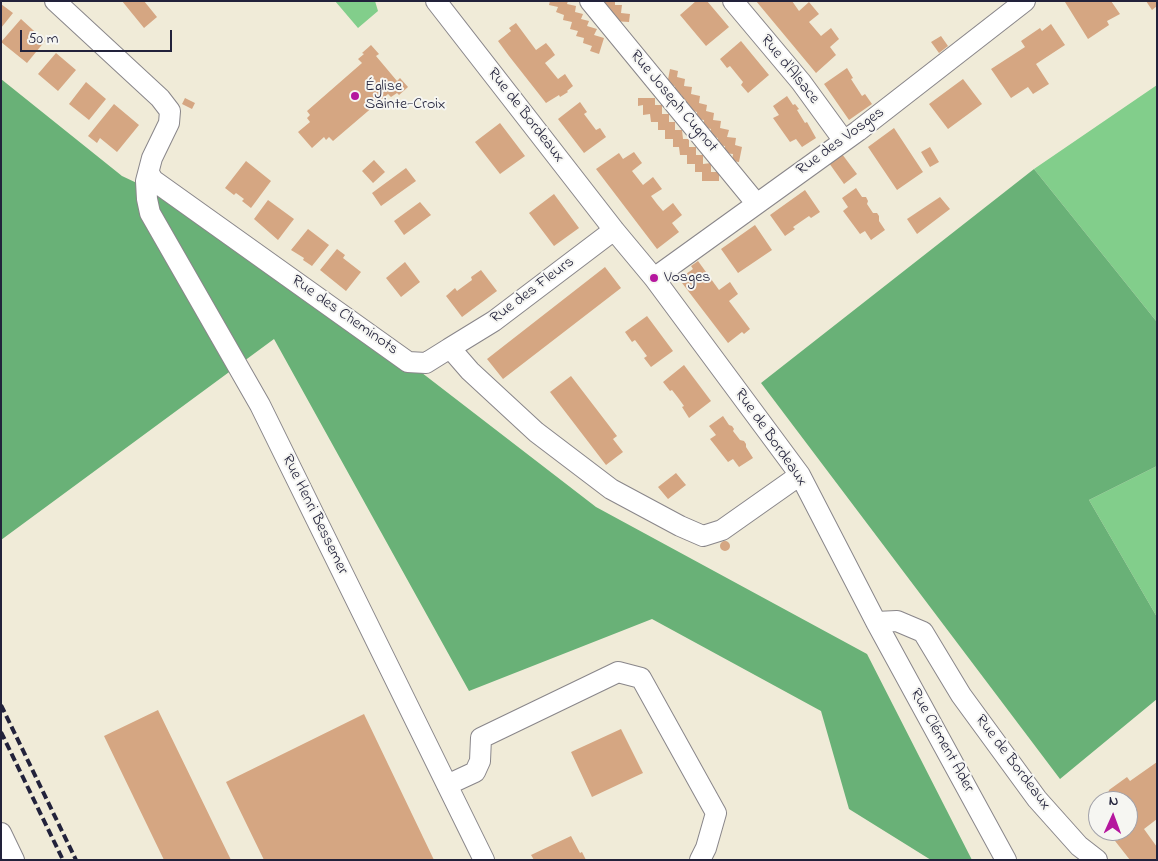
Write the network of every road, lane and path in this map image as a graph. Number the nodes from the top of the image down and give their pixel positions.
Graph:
1 (436, 1) edge
2 (590, 1) edge
3 (733, 1) edge
4 (1025, 1) edge
5 (62, 3) edge
6 (844, 140) junction
7 (149, 173) junction
8 (756, 203) junction
9 (614, 230) junction
10 (654, 278) junction
11 (450, 348) junction
12 (800, 475) junction
13 (876, 622) junction
14 (447, 785) junction
15 (1, 833) edge
16 (14, 860) edge
17 (484, 860) edge
18 (700, 860) edge
19 (1006, 860) edge
20 (1097, 860) edge

1 - 9 street, Rue de Bordeaux
2 - 8 street, Rue Joseph Cugnot
3 - 6 street, Rue d'Alsace
4 - 6 street, Rue des Vosges
5 - 7 street
6 - 8 street, Rue des Vosges
7 - 11 street, Rue des Cheminots
7 - 14 street, Rue Henri Bessemer
8 - 10 street, Rue des Vosges
9 - 10 street, Rue de Bordeaux
9 - 11 street, Rue des Fleurs
10 - 12 street, Rue de Bordeaux
11 - 12 street
12 - 13 street, Rue de Bordeaux
13 - 19 street, Rue Clément Ader
13 - 20 street, Rue de Bordeaux
14 - 17 street, Rue Henri Bessemer
14 - 18 street
15 - 16 street

